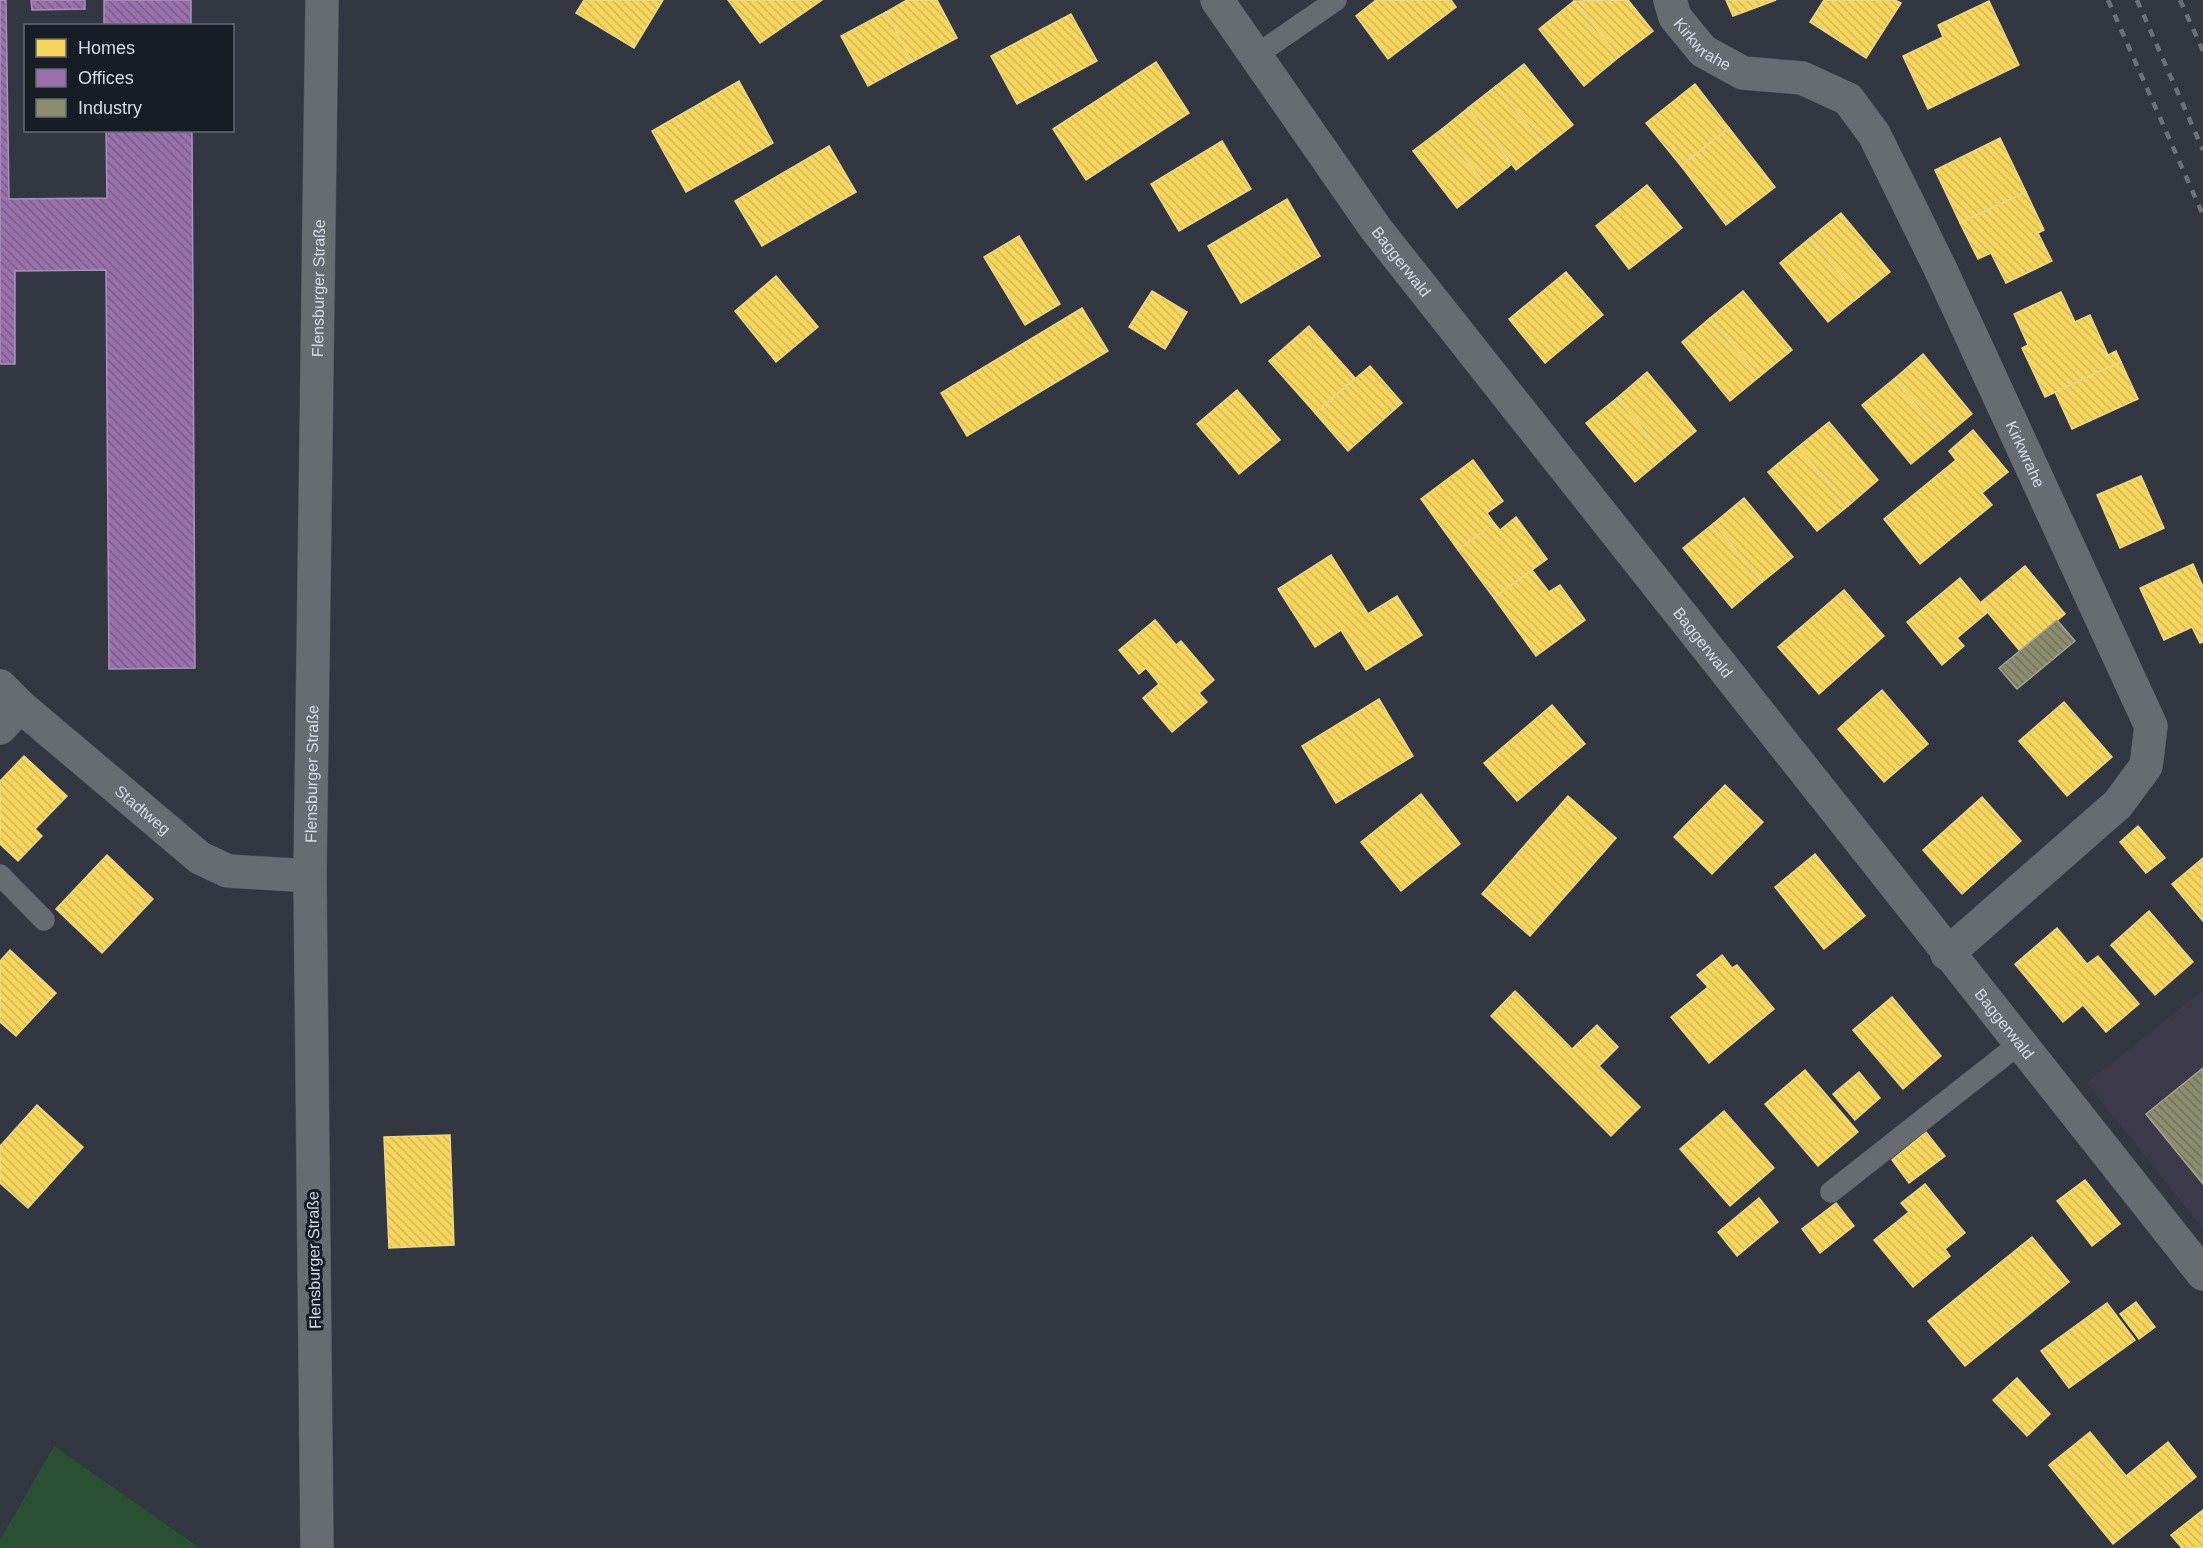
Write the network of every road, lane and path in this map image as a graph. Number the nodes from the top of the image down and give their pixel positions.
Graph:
1 (322, 0) edge
2 (1217, 0) edge
3 (1336, 0) edge
4 (1670, 0) edge
5 (1256, 56) junction
6 (7, 707) edge
7 (0, 875) edge
8 (310, 876) junction
9 (44, 920) dead end
10 (1947, 954) junction
11 (2019, 1044) junction
12 (1831, 1192) dead end
13 (2203, 1274) edge
14 (317, 1548) edge

1 - 8 street, Flensburger Straße
2 - 5 street, Baggerwald
3 - 5 lane
4 - 10 street, Kirkwrahe
5 - 10 street, Baggerwald
6 - 8 street, Stadtweg
7 - 9 lane
8 - 14 street, Flensburger Straße
10 - 11 street, Baggerwald
11 - 12 lane
11 - 13 street, Baggerwald

